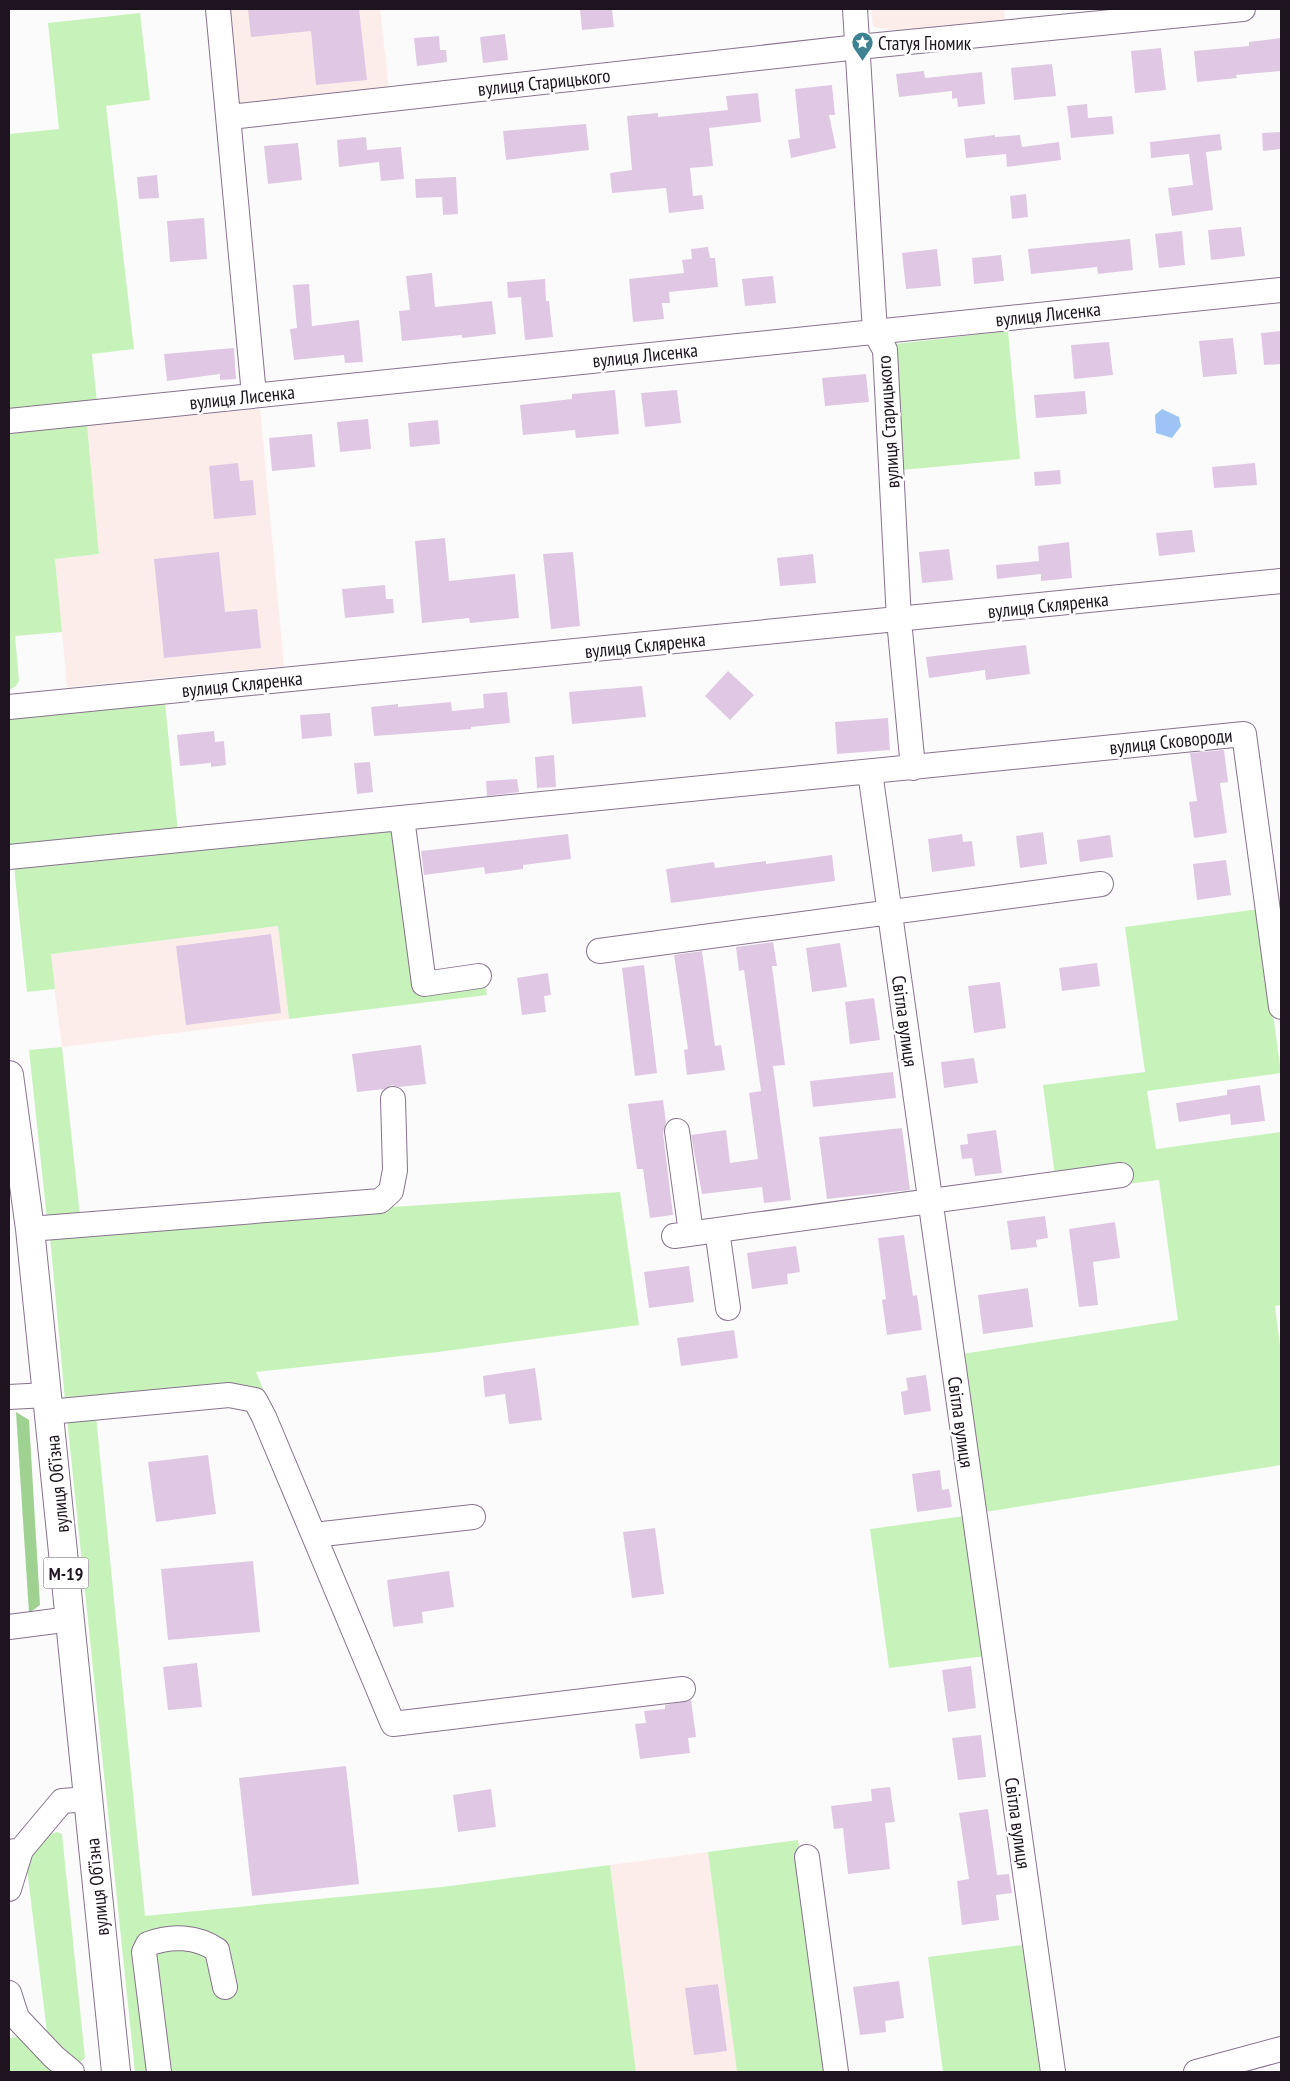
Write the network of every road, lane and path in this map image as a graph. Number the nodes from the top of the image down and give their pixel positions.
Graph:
1 (218, 9) edge
2 (855, 9) edge
3 (1242, 9) edge
4 (858, 47) junction
5 (230, 117) junction
6 (1281, 290) edge
7 (875, 332) junction
8 (254, 395) junction
9 (9, 421) edge
10 (1281, 581) edge
11 (898, 620) junction
12 (9, 707) edge
13 (913, 768) junction
14 (870, 772) junction
15 (402, 818) junction
16 (9, 857) edge
17 (1101, 884) dead end
18 (890, 912) junction
19 (598, 952) dead end
20 (479, 976) dead end
21 (1281, 1007) edge
22 (9, 1075) edge
23 (393, 1099) dead end
24 (678, 1130) dead end
25 (1121, 1175) dead end
26 (929, 1201) junction
27 (30, 1229) junction
28 (717, 1230) junction
29 (728, 1308) dead end
30 (9, 1397) edge
31 (48, 1403) junction
32 (473, 1517) dead end
33 (314, 1536) junction
34 (71, 1619) junction
35 (9, 1627) edge
36 (683, 1689) dead end
37 (88, 1799) junction
38 (15, 1851) edge
39 (807, 1857) dead end
40 (9, 1889) edge
41 (225, 1987) dead end
42 (9, 1993) edge
43 (1281, 2049) edge
44 (72, 2072) edge
45 (116, 2072) edge
46 (159, 2072) edge
47 (836, 2072) edge
48 (1053, 2072) edge
49 (1196, 2072) edge

1 - 5 street
2 - 4 street, вулиця Старицького
3 - 4 street, вулиця Старицького
4 - 5 street, вулиця Старицького
4 - 7 street, вулиця Старицького
5 - 8 street
6 - 7 street, вулиця Лисенка
7 - 8 street, вулиця Лисенка
7 - 11 street, вулиця Старицького
8 - 9 street, вулиця Лисенка
10 - 11 street, вулиця Скляренка
11 - 12 street, вулиця Скляренка
11 - 13 street, вулиця Старицького
13 - 14 street
13 - 21 street, вулиця Сковороди
14 - 15 street
14 - 18 street, Світла вулиця
15 - 16 street
15 - 20 street
17 - 18 street
18 - 19 street
18 - 26 street, Світла вулиця
22 - 27 highway, вулиця Об’їзна / М-19
23 - 27 street
24 - 28 street
25 - 26 street
26 - 28 street
26 - 48 street, Світла вулиця
27 - 31 highway, вулиця Об’їзна / М-19
28 - 29 street
30 - 31 street
31 - 33 street
31 - 34 highway, вулиця Об’їзна / М-19
32 - 33 street
33 - 36 street
34 - 35 street
34 - 37 highway, вулиця Об’їзна / М-19
37 - 38 street
37 - 45 highway, вулиця Об’їзна / М-19
38 - 40 street
39 - 47 street
41 - 46 street
42 - 44 street
43 - 49 street

